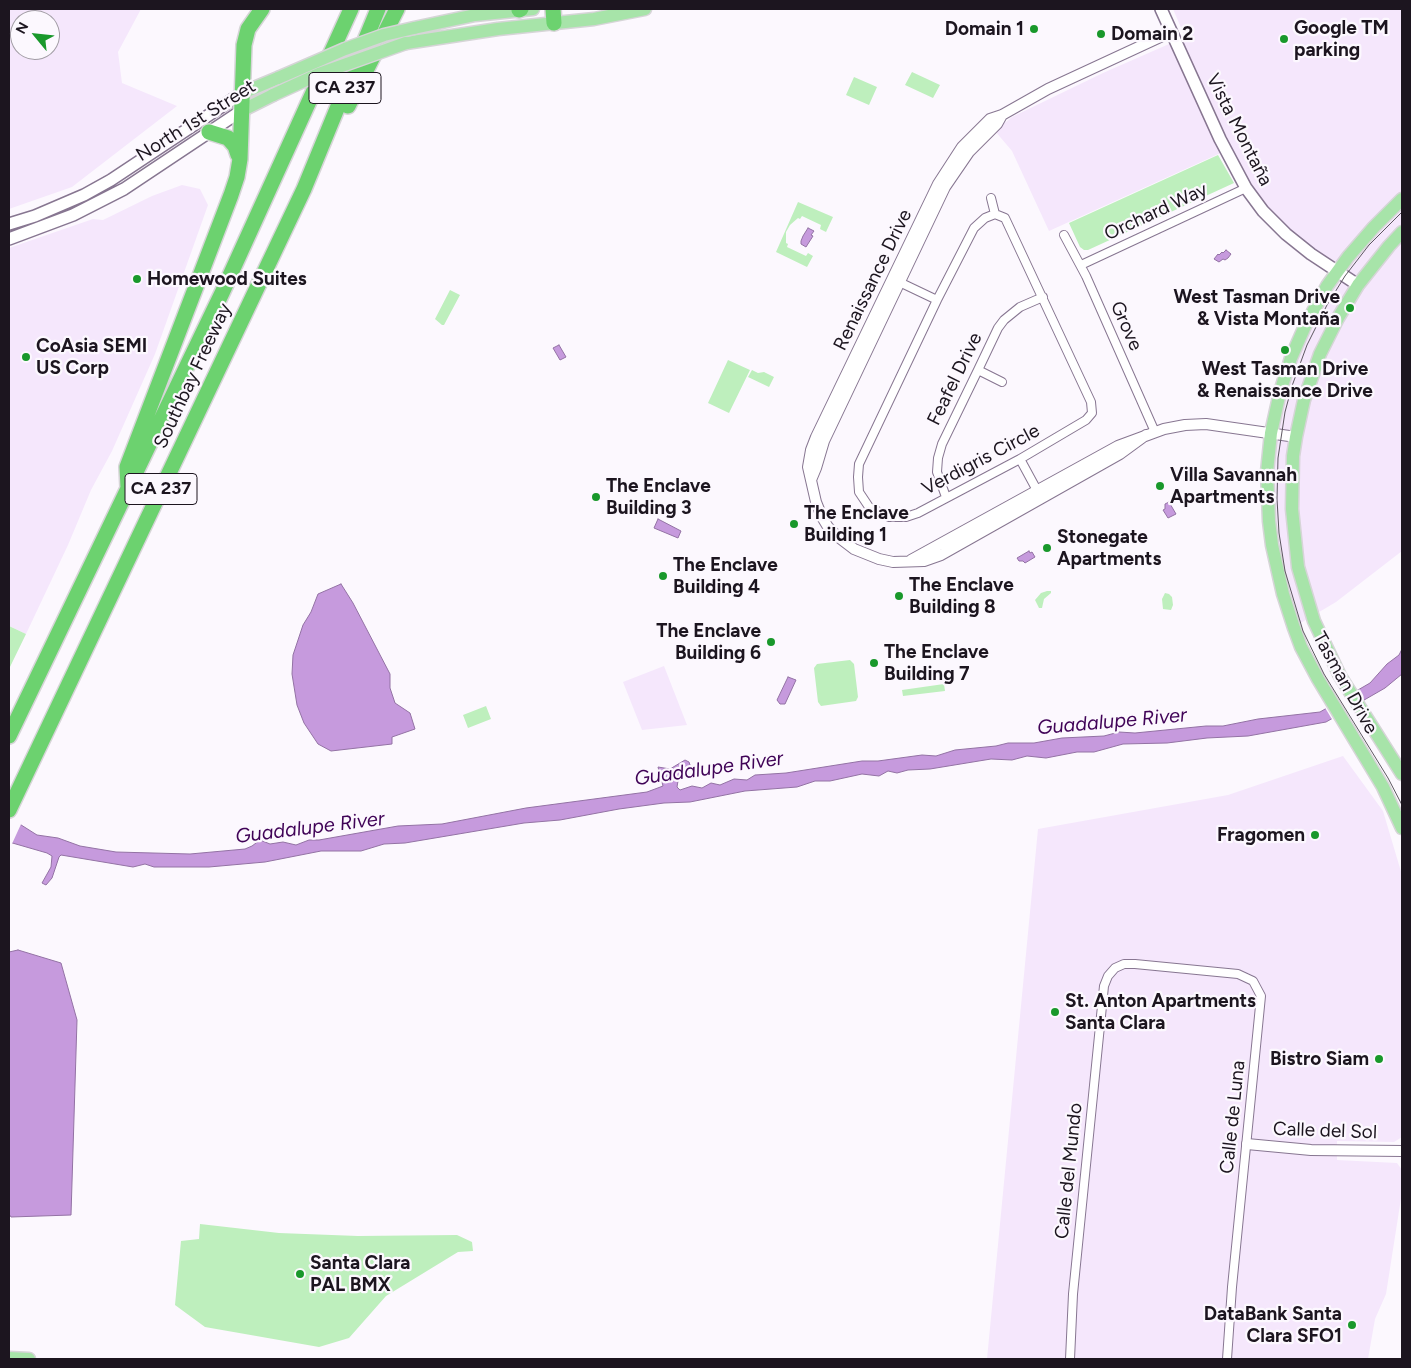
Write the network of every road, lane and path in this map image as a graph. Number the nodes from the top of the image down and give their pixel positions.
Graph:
1 (262, 9) edge
2 (351, 9) edge
3 (378, 9) edge
4 (397, 9) edge
5 (524, 9) edge
6 (645, 9) edge
7 (1160, 9) edge
8 (558, 16) edge
9 (1171, 32) junction
10 (242, 93) junction
11 (241, 111) junction
12 (209, 132) junction
13 (240, 160) junction
14 (1246, 188) junction
15 (304, 189) junction
16 (992, 198) dead end
17 (1402, 199) edge
18 (995, 214) junction
19 (9, 224) edge
20 (1402, 232) edge
21 (1064, 234) dead end
22 (9, 239) edge
23 (1081, 265) junction
24 (1337, 272) junction
25 (897, 281) junction
26 (1358, 285) junction
27 (1043, 297) junction
28 (937, 300) junction
29 (978, 370) junction
30 (1002, 382) dead end
31 (1271, 433) junction
32 (1151, 434) junction
33 (1296, 437) junction
34 (1020, 459) junction
35 (128, 490) junction
36 (1039, 494) junction
37 (946, 497) junction
38 (9, 736) edge
39 (1402, 774) edge
40 (9, 810) edge
41 (1402, 828) edge
42 (1104, 986) joint
43 (1246, 1144) junction
44 (1402, 1151) edge
45 (9, 1358) edge
46 (29, 1359) edge
47 (1070, 1359) edge
48 (1227, 1359) edge

1 - 10 highway
2 - 35 highway, Southbay Freeway / CA 237
3 - 15 highway, Southbay Freeway / CA 237
4 - 15 highway
5 - 10 main road, North 1st Street, bridge
6 - 8 main road, North 1st Street
7 - 9 main road, Vista Montaña
8 - 11 main road, North 1st Street, bridge
9 - 14 main road, Vista Montaña
9 - 25 street, Renaissance Drive
10 - 11 highway
10 - 19 main road, North 1st Street
11 - 12 main road, North 1st Street
11 - 13 highway
12 - 13 highway
12 - 22 main road, North 1st Street
13 - 35 highway
14 - 23 street, Orchard Way
14 - 24 main road, Vista Montaña
15 - 40 highway, Southbay Freeway / CA 237
16 - 18 street
17 - 24 main road, Tasman Drive
18 - 27 street, Verdigris Circle
18 - 28 street, Verdigris Circle
20 - 26 main road, Tasman Drive
21 - 23 street, Grove
23 - 32 street, Grove
24 - 26 main road, Vista Montaña
24 - 31 main road, Tasman Drive
25 - 28 street
25 - 36 street, Renaissance Drive
26 - 33 main road, Tasman Drive
27 - 29 street, Feafel Drive
27 - 34 street, Verdigris Circle
28 - 37 street, Verdigris Circle
29 - 30 street
29 - 37 street, Feafel Drive
31 - 32 street, Renaissance Drive
31 - 33 street, Renaissance Drive
31 - 41 main road, Tasman Drive
32 - 36 street, Renaissance Drive
33 - 39 main road, Tasman Drive
34 - 36 street
34 - 37 street, Verdigris Circle
35 - 38 highway, Southbay Freeway / CA 237
42 - 43 street, Calle de Luna
42 - 47 street, Calle del Mundo
43 - 44 street, Calle del Sol
43 - 48 street, Calle de Luna
45 - 46 main road

